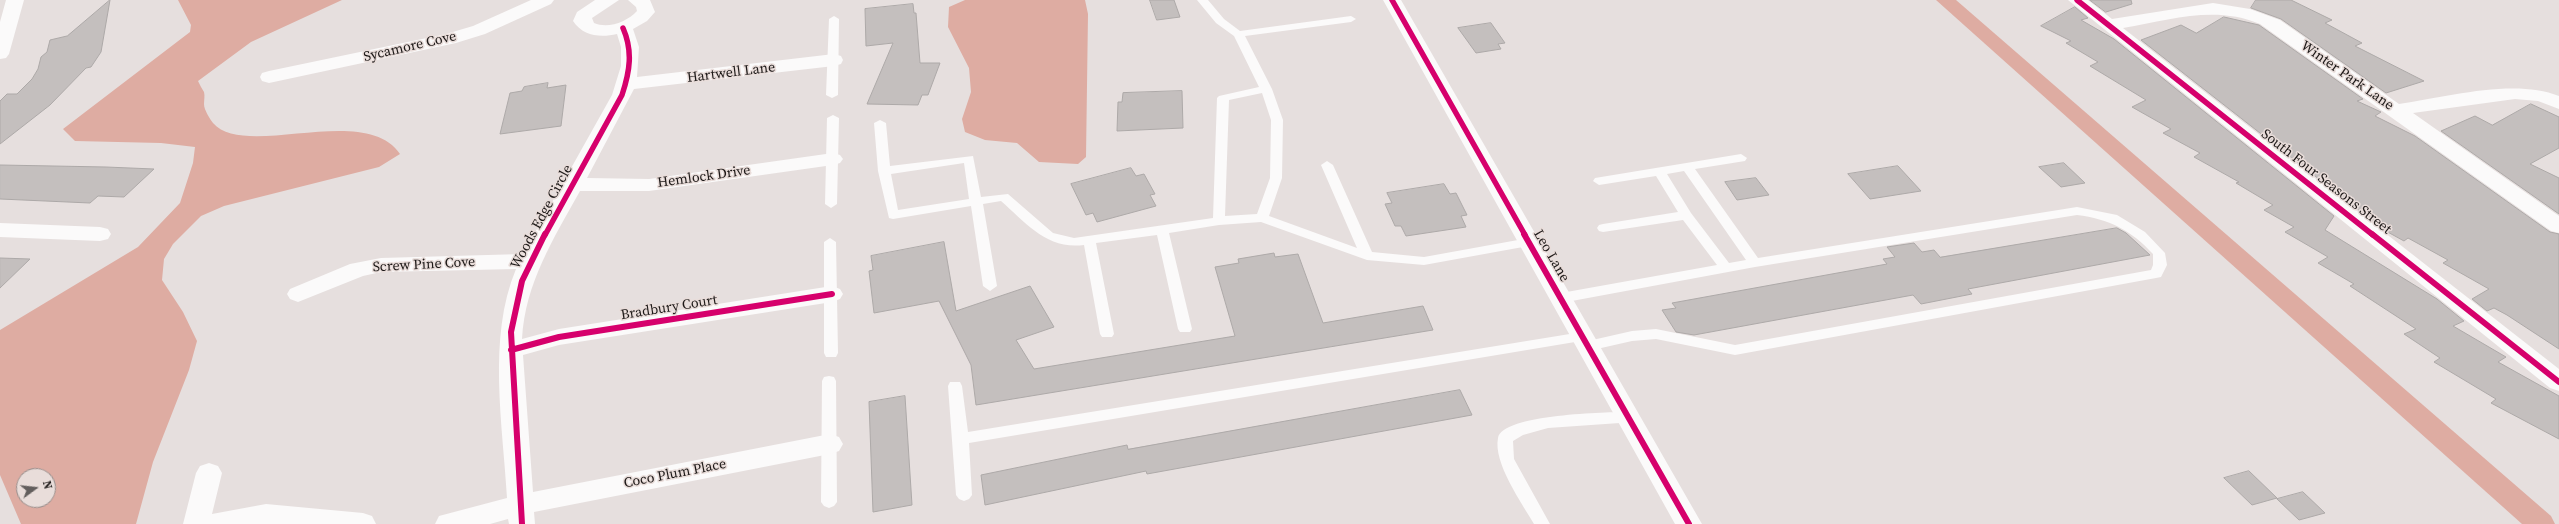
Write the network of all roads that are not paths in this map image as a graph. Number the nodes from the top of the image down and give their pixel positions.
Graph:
1 (15, 0) edge
2 (545, 0) edge
3 (639, 0) edge
4 (1216, 0) edge
5 (1392, 0) edge
6 (2077, 0) edge
7 (602, 1) edge
8 (1203, 1) edge
9 (834, 19) dead end
10 (1351, 19) dead end
11 (2108, 24) junction
12 (623, 28) junction
13 (1238, 34) junction
14 (0, 54) edge
15 (834, 60) junction
16 (269, 77) dead end
17 (627, 84) junction
18 (1266, 89) junction
19 (832, 95) dead end
20 (2559, 103) edge
21 (2396, 110) junction
22 (833, 118) dead end
23 (880, 123) dead end
24 (1740, 158) dead end
25 (833, 159) junction
26 (1326, 165) dead end
27 (1687, 167) junction
28 (884, 171) junction
29 (1659, 172) junction
30 (1599, 181) dead end
31 (574, 184) junction
32 (976, 201) junction
33 (831, 204) dead end
34 (1686, 215) junction
35 (1262, 218) junction
36 (1219, 220) junction
37 (2559, 226) edge
38 (1604, 228) dead end
39 (0, 230) edge
40 (1162, 230) junction
41 (100, 234) dead end
42 (1934, 234) junction
43 (1089, 240) junction
44 (830, 242) dead end
45 (1529, 242) junction
46 (1856, 246) junction
47 (1917, 246) dead end
48 (1890, 251) dead end
49 (1367, 256) junction
50 (530, 261) junction
51 (1754, 263) junction
52 (1725, 268) junction
53 (990, 286) dead end
54 (298, 294) dead end
55 (832, 294) junction
56 (1561, 298) junction
57 (1185, 329) dead end
58 (1107, 334) dead end
59 (1585, 341) junction
60 (511, 350) junction
61 (831, 353) dead end
62 (829, 381) dead end
63 (2559, 382) edge
64 (955, 386) dead end
65 (1629, 418) junction
66 (961, 439) junction
67 (830, 444) junction
68 (208, 473) dead end
69 (964, 495) dead end
70 (829, 502) dead end
71 (521, 516) edge
72 (196, 524) edge
73 (215, 524) edge
74 (363, 524) edge
75 (448, 524) edge
76 (1542, 524) edge
77 (1689, 524) edge

1 - 14 street
2 - 16 street, Sycamore Cove
3 - 12 street
4 - 8 lane
5 - 45 street, Leo Lane
6 - 11 street, South Four Seasons Street
7 - 12 street
8 - 13 lane
9 - 15 lane
10 - 13 lane
11 - 21 street, Winter Park Lane
11 - 63 street, South Four Seasons Street
12 - 17 street, Woods Edge Circle
13 - 18 lane
15 - 17 street, Hartwell Lane
15 - 19 lane
17 - 31 street, Woods Edge Circle
18 - 35 lane
18 - 36 lane
20 - 21 street
21 - 37 street, Winter Park Lane
22 - 25 lane
23 - 28 lane
24 - 27 lane
25 - 31 street, Hemlock Drive
25 - 33 lane
26 - 49 lane
27 - 29 lane
27 - 51 lane
28 - 32 lane
28 - 32 lane
29 - 30 lane
29 - 34 lane
31 - 50 street, Woods Edge Circle
32 - 43 lane
32 - 53 lane
34 - 38 lane
34 - 52 lane
35 - 36 lane
35 - 49 lane
36 - 40 lane
39 - 41 street
40 - 43 lane
40 - 57 lane
42 - 46 lane
42 - 47 lane
42 - 59 lane
43 - 58 lane
44 - 55 lane
45 - 49 lane
45 - 56 street, Leo Lane
46 - 48 lane
46 - 51 lane
50 - 54 street, Screw Pine Cove
50 - 60 street, Woods Edge Circle
51 - 52 lane
52 - 56 lane
55 - 60 street, Bradbury Court
55 - 61 lane
56 - 59 street, Leo Lane
59 - 65 street, Leo Lane
59 - 66 lane
60 - 71 street, Woods Edge Circle
62 - 67 lane
64 - 66 lane
65 - 76 lane
65 - 77 street, Leo Lane
66 - 69 lane
67 - 70 lane
67 - 71 street, Coco Plum Place
68 - 72 street
71 - 75 street, Coco Plum Place
73 - 74 street

